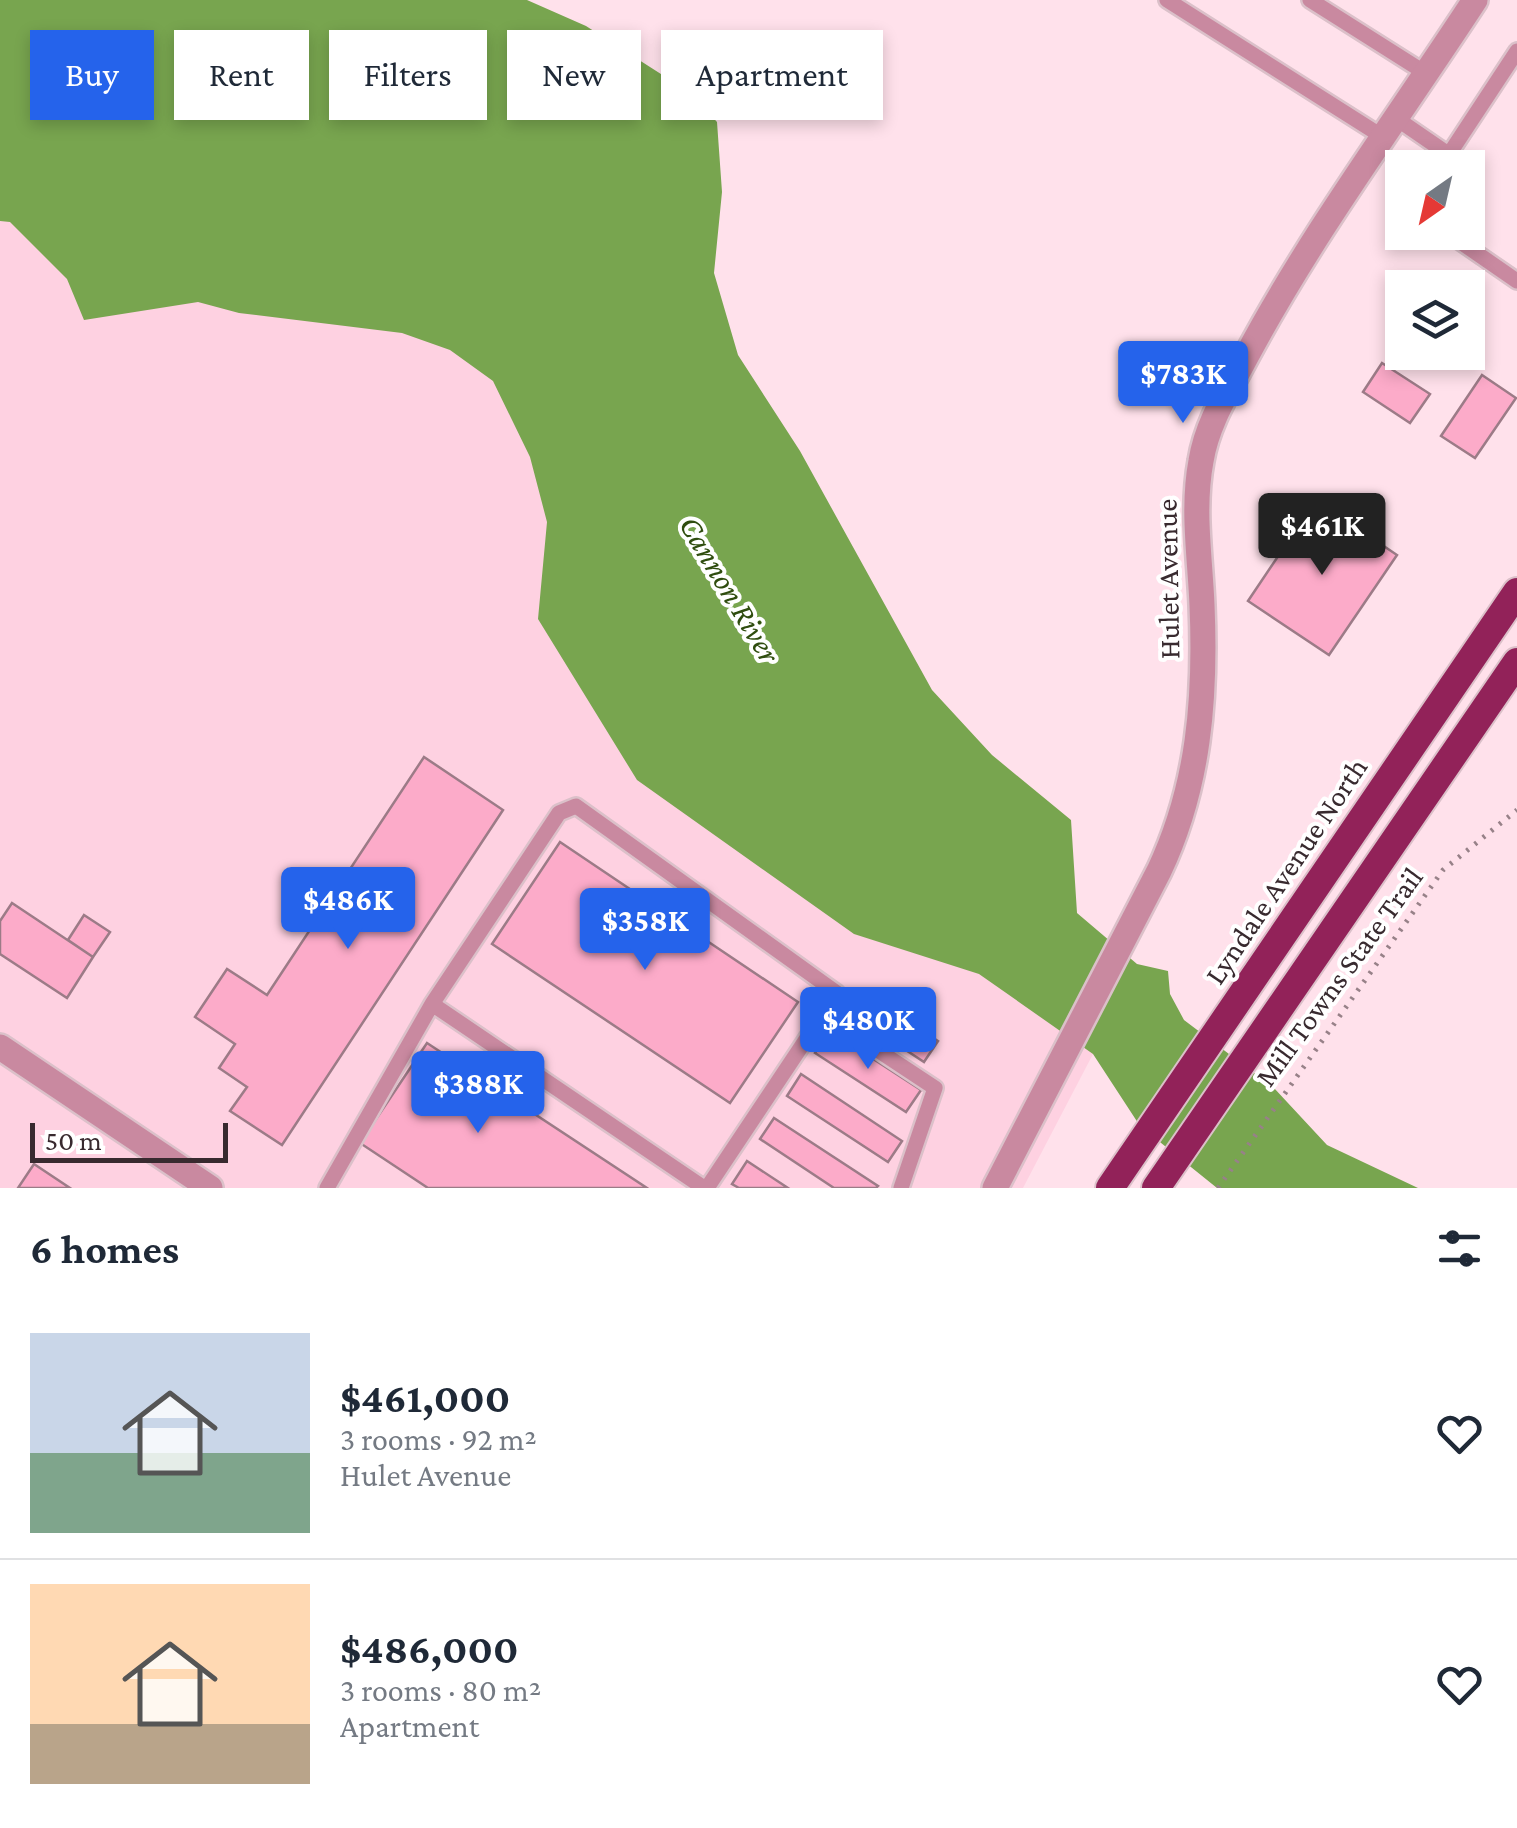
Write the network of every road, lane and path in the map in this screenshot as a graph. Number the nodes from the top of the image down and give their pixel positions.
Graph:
1 (1168, 0) edge
2 (1310, 0) edge
3 (1475, 0) edge
4 (1517, 52) edge
5 (1427, 74) junction
6 (1390, 128) junction
7 (1426, 150) edge
8 (1451, 150) edge
9 (1472, 250) edge
10 (1517, 282) edge
11 (1517, 592) edge
12 (1517, 662) edge
13 (1517, 810) edge
14 (432, 1004) junction
15 (823, 1014) junction
16 (0, 1047) edge
17 (1158, 1185) edge
18 (331, 1186) edge
19 (210, 1188) edge
20 (705, 1188) edge
21 (901, 1188) edge
22 (995, 1188) edge
23 (1110, 1188) edge
24 (1218, 1188) edge

1 - 6 lane
2 - 5 lane
3 - 5 street, Hulet Avenue
4 - 8 lane
5 - 6 street, Hulet Avenue
6 - 7 lane
6 - 22 street, Hulet Avenue
9 - 10 lane
11 - 23 highway, Lyndale Avenue North
12 - 17 highway
13 - 24 path, Mill Towns State Trail
14 - 15 lane
14 - 18 lane
14 - 20 lane
15 - 20 lane
15 - 21 lane
16 - 19 street

